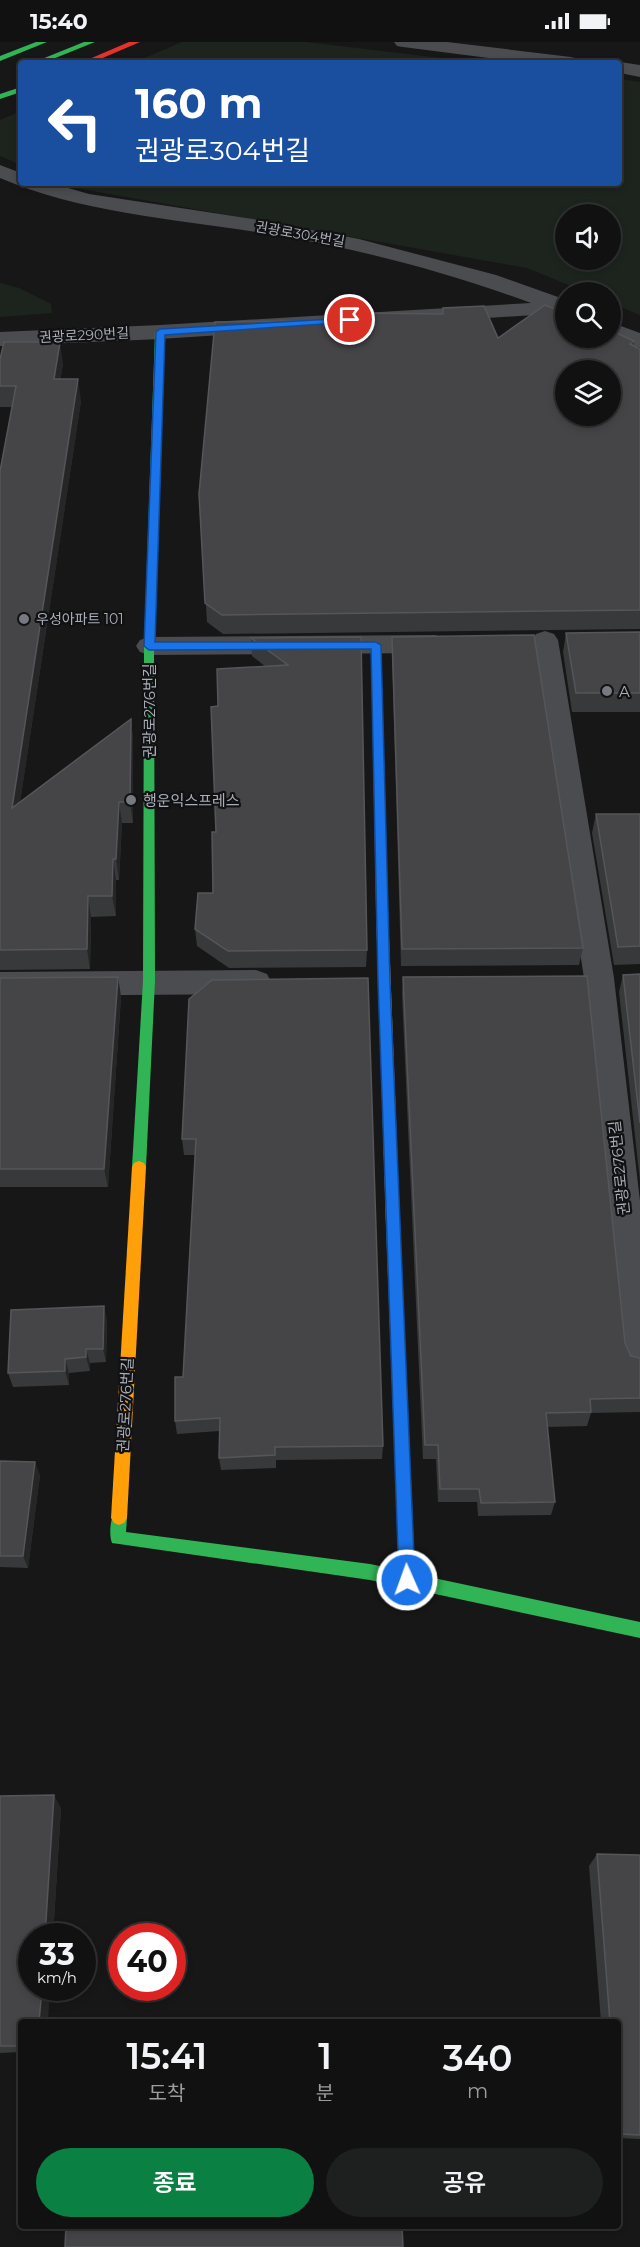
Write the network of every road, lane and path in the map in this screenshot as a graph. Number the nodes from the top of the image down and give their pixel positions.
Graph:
1 (6, 42) edge
2 (43, 42) edge
3 (91, 42) edge
4 (136, 42) edge
5 (404, 42) edge
6 (487, 42) edge
7 (0, 44) edge
8 (465, 51) junction
9 (0, 59) edge
10 (44, 60) edge
11 (91, 60) edge
12 (544, 60) edge
13 (622, 68) edge
14 (640, 70) edge
15 (18, 90) edge
16 (0, 97) edge
17 (0, 171) edge
18 (18, 179) edge
19 (40, 186) edge
20 (555, 304) edge
21 (555, 309) edge
22 (160, 332) junction
23 (621, 332) edge
24 (0, 339) edge
25 (640, 340) edge
26 (546, 641) dead end
27 (455, 643) edge
28 (376, 645) junction
29 (149, 646) junction
30 (630, 978) edge
31 (587, 979) junction
32 (149, 981) junction
33 (278, 982) edge
34 (0, 984) edge
35 (640, 1357) edge
36 (407, 1580) junction
37 (640, 1630) edge

1 - 7 street
2 - 9 street
3 - 10 street
4 - 11 street
5 - 8 street
6 - 8 street
8 - 12 street
13 - 14 street
15 - 16 street
17 - 18 street
19 - 20 street, 권광로304번길
21 - 22 street, 권광로290번길
22 - 24 street, 권광로290번길
22 - 29 street, 권광로276번길
23 - 25 street
26 - 31 street, 권광로276번길
27 - 28 street
28 - 29 street
28 - 36 street
29 - 32 street, 권광로276번길
30 - 31 street
31 - 35 street, 권광로276번길
32 - 33 street
32 - 34 street
32 - 36 street, 권광로276번길
36 - 37 street, 권광로276번길

